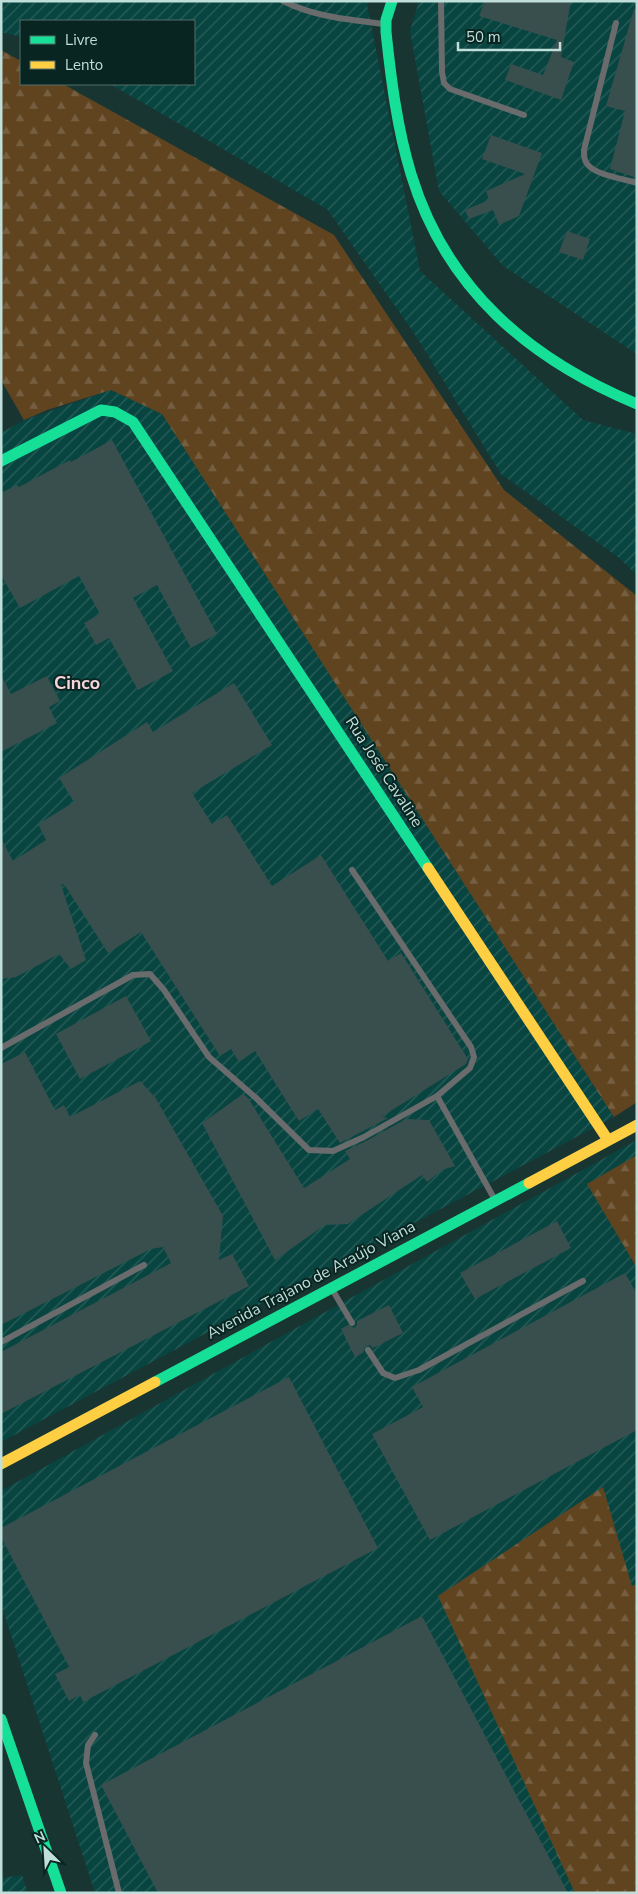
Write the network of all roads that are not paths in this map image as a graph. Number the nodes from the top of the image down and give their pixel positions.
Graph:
1 (283, 1) edge
2 (392, 1) edge
3 (441, 1) edge
4 (616, 23) dead end
5 (386, 25) junction
6 (524, 115) dead end
7 (637, 182) edge
8 (637, 404) edge
9 (1, 461) edge
10 (352, 870) dead end
11 (1, 1048) edge
12 (437, 1096) junction
13 (637, 1125) edge
14 (608, 1140) junction
15 (495, 1200) junction
16 (144, 1265) dead end
17 (583, 1282) dead end
18 (332, 1288) junction
19 (352, 1323) dead end
20 (1, 1342) edge
21 (368, 1350) dead end
22 (1, 1464) edge
23 (1, 1719) edge
24 (95, 1736) dead end
25 (61, 1893) edge
26 (119, 1893) edge

1 - 5 lane
2 - 5 street
3 - 6 lane
4 - 7 lane
5 - 8 street
9 - 14 street, Rua José Cavaline
10 - 12 lane
11 - 12 lane
12 - 15 lane
13 - 14 street, Avenida Trajano de Araújo Viana
14 - 15 street, Avenida Trajano de Araújo Viana
15 - 18 street, Avenida Trajano de Araújo Viana
16 - 20 lane
17 - 21 lane
18 - 19 lane
18 - 22 street, Avenida Trajano de Araújo Viana
23 - 25 street
24 - 26 lane

